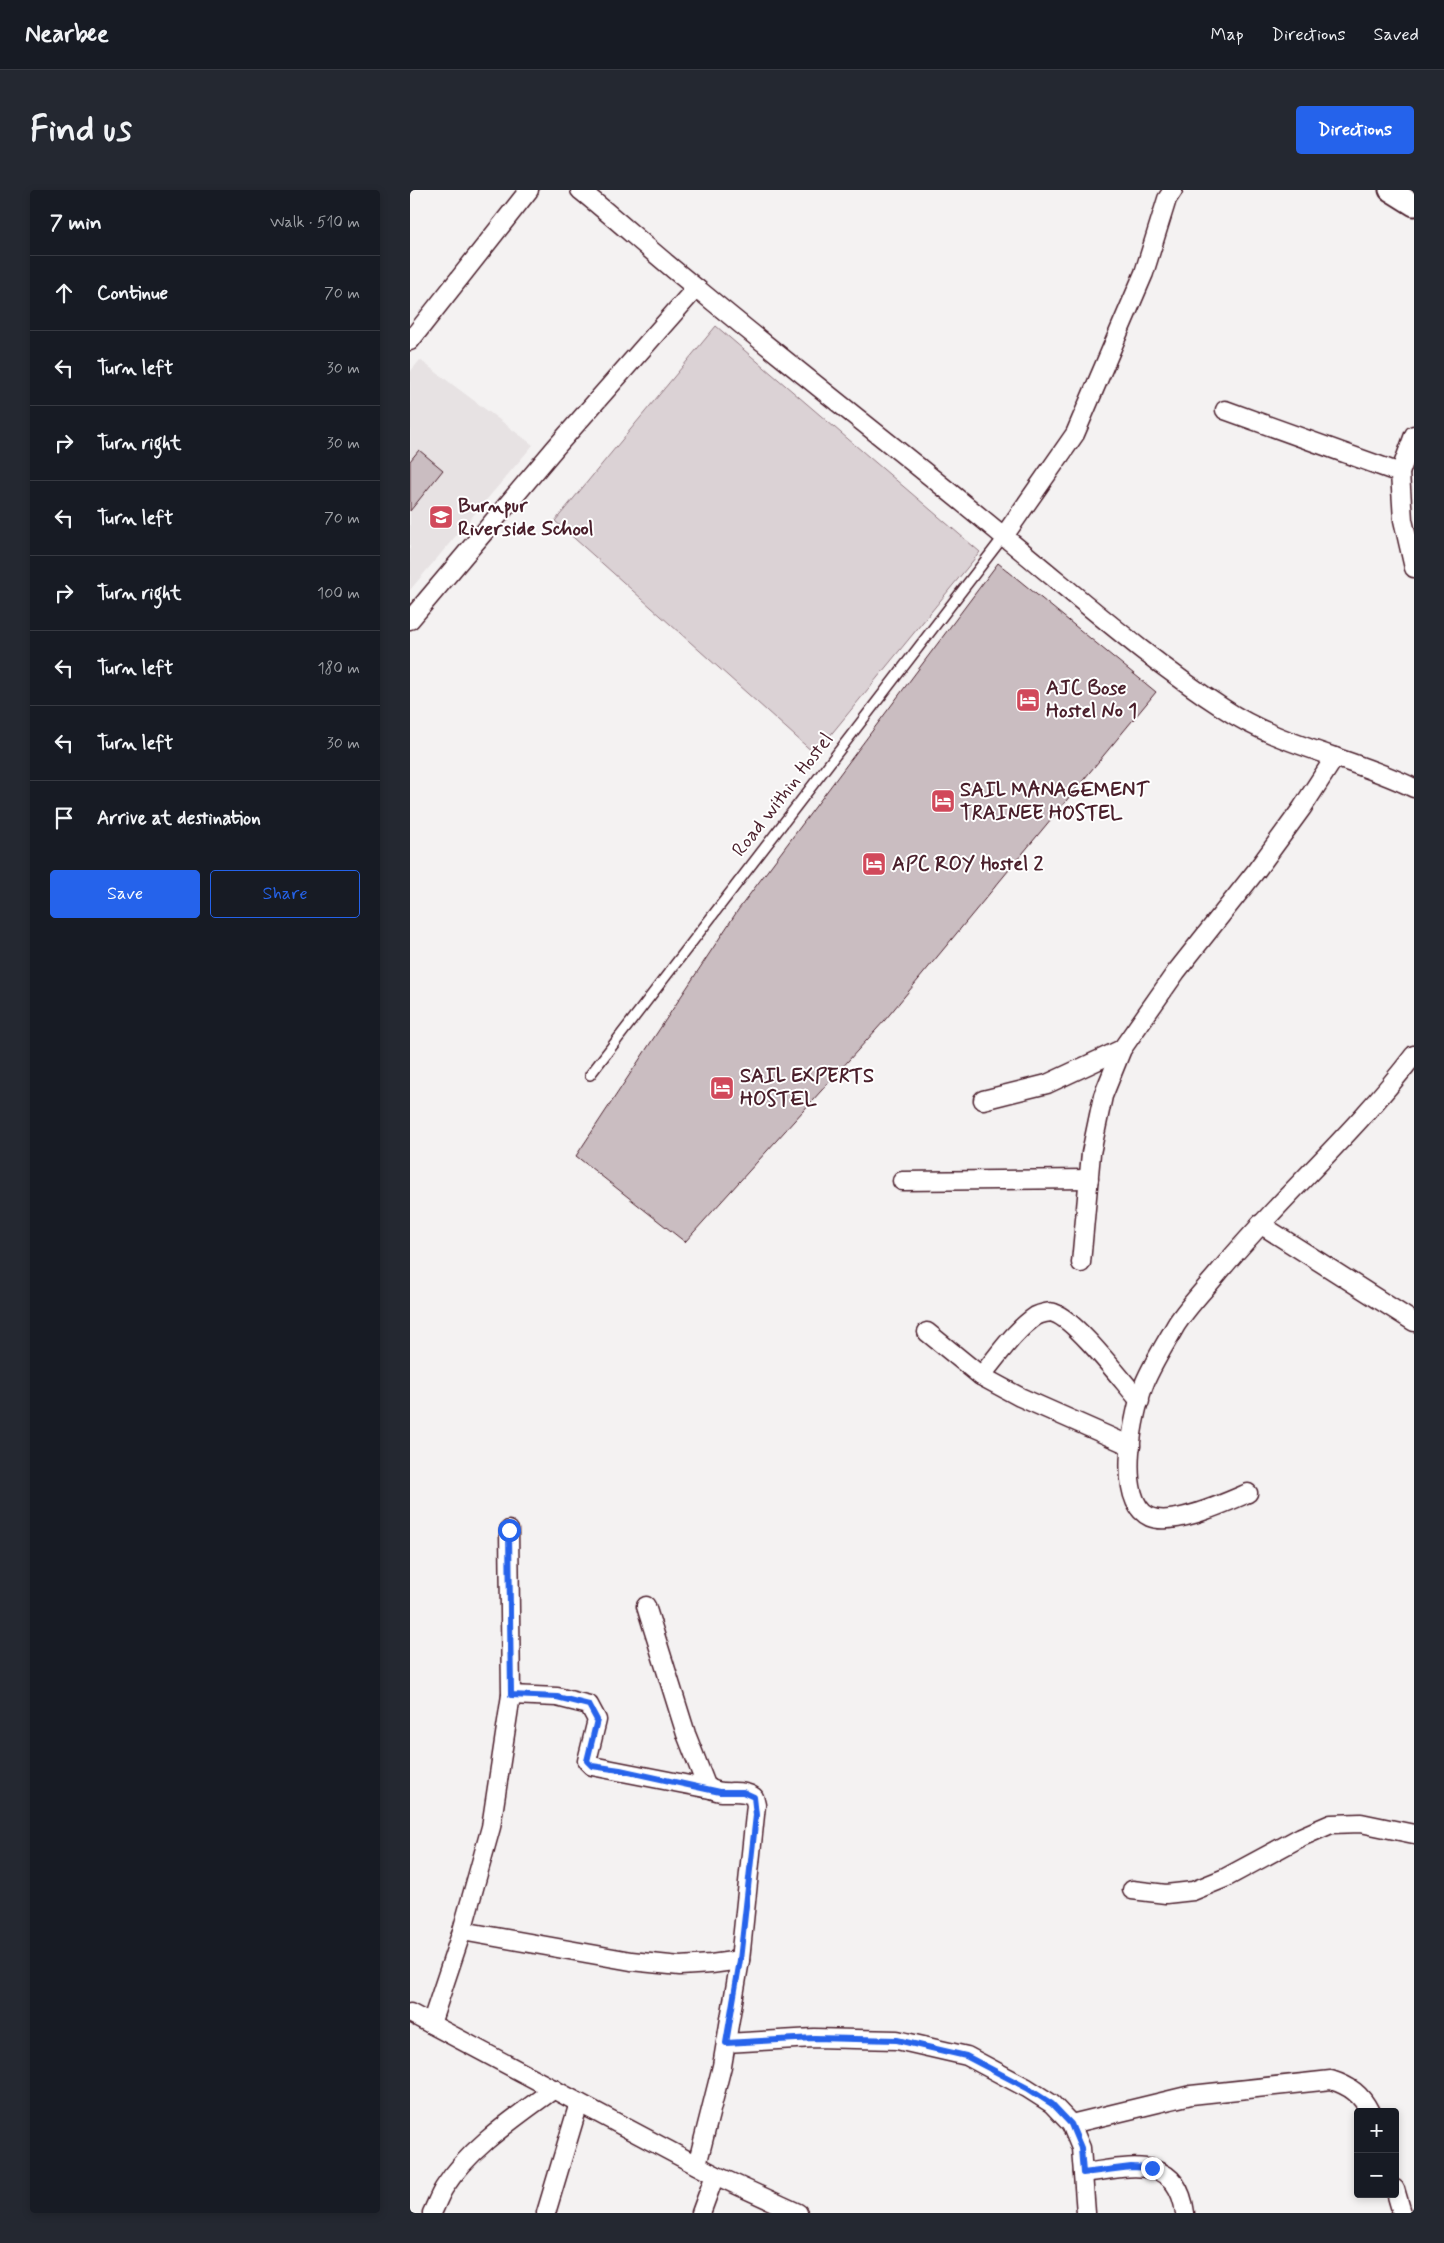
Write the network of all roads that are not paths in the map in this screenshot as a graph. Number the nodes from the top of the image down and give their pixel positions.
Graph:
1 (529, 190) edge
2 (580, 190) edge
3 (1173, 190) edge
4 (1390, 190) edge
5 (1414, 205) edge
6 (696, 288) junction
7 (410, 342) edge
8 (1224, 410) dead end
9 (1414, 435) edge
10 (1400, 473) junction
11 (1004, 536) junction
12 (1414, 568) edge
13 (410, 620) edge
14 (1335, 756) junction
15 (1414, 788) edge
16 (1122, 1049) junction
17 (1414, 1055) edge
18 (590, 1075) dead end
19 (983, 1100) dead end
20 (1089, 1179) junction
21 (902, 1181) dead end
22 (1260, 1224) junction
23 (1081, 1263) dead end
24 (1414, 1322) edge
25 (927, 1332) dead end
26 (981, 1376) junction
27 (1140, 1401) junction
28 (1130, 1446) junction
29 (1248, 1493) dead end
30 (509, 1530) dead end
31 (646, 1606) dead end
32 (511, 1695) junction
33 (710, 1789) junction
34 (1414, 1834) edge
35 (1132, 1890) dead end
36 (462, 1931) junction
37 (740, 1960) junction
38 (410, 2013) edge
39 (431, 2024) junction
40 (726, 2043) junction
41 (554, 2089) junction
42 (579, 2103) junction
43 (1368, 2108) edge
44 (1071, 2124) junction
45 (697, 2166) junction
46 (1083, 2173) junction
47 (715, 2175) junction
48 (1398, 2198) edge
49 (778, 2209) edge
50 (432, 2213) edge
51 (546, 2213) edge
52 (701, 2213) edge
53 (798, 2213) edge
54 (1086, 2213) edge
55 (1184, 2213) edge
56 (1402, 2213) edge

1 - 7 street
2 - 6 street
3 - 11 street
4 - 5 street
6 - 11 street
6 - 13 street
8 - 10 street
9 - 10 street
10 - 12 street
11 - 14 street
11 - 18 lane, Road within Hostel
14 - 15 street
14 - 16 street
16 - 19 street
16 - 20 street
17 - 22 street
20 - 21 street
20 - 23 street
22 - 24 street
22 - 27 street
25 - 26 street
26 - 27 street
26 - 28 street
27 - 28 street
28 - 29 street
30 - 32 street
31 - 33 street
32 - 33 street
32 - 36 street
33 - 37 street
34 - 35 street
36 - 37 street
36 - 39 street
37 - 40 street
38 - 39 street
39 - 41 street
40 - 44 street
40 - 45 street
41 - 42 street
41 - 50 street
42 - 45 street
42 - 51 street
43 - 44 street
44 - 46 street
45 - 47 street
46 - 54 street
46 - 55 street
47 - 49 street
47 - 52 street
48 - 56 street
49 - 53 street

